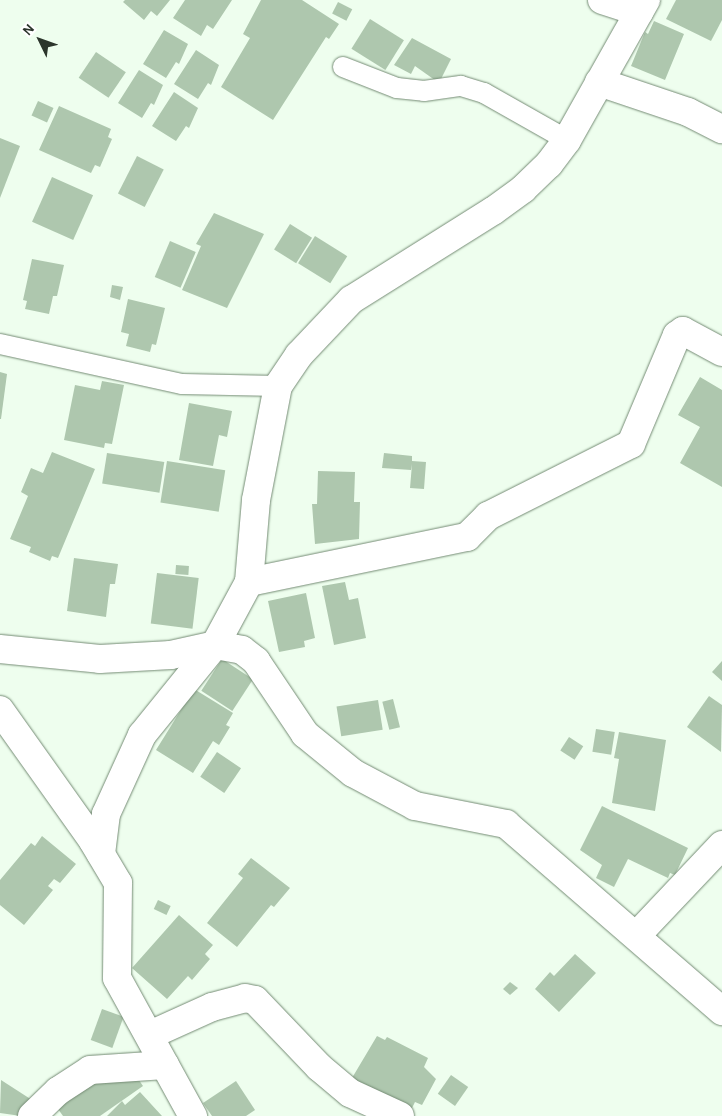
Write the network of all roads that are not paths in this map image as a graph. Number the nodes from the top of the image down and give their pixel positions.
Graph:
1 (602, 0) edge
2 (642, 6) edge
3 (343, 68) dead end
4 (599, 82) junction
5 (722, 129) edge
6 (567, 140) junction
7 (0, 344) edge
8 (722, 352) edge
9 (278, 386) junction
10 (250, 582) junction
11 (215, 645) junction
12 (0, 649) edge
13 (0, 710) edge
14 (722, 845) edge
15 (101, 854) junction
16 (637, 935) junction
17 (722, 1011) edge
18 (150, 1035) junction
19 (165, 1065) junction
20 (32, 1116) edge
21 (193, 1116) edge
22 (400, 1116) edge

1 - 2 street
2 - 4 street
3 - 6 lane
4 - 5 street
4 - 6 street
6 - 9 street
7 - 9 lane
8 - 10 street
9 - 10 street
10 - 11 street
11 - 12 street
11 - 15 street
11 - 16 street
13 - 15 street
14 - 16 street
15 - 18 street
16 - 17 street
18 - 19 street
18 - 22 street
19 - 20 street
19 - 21 street

